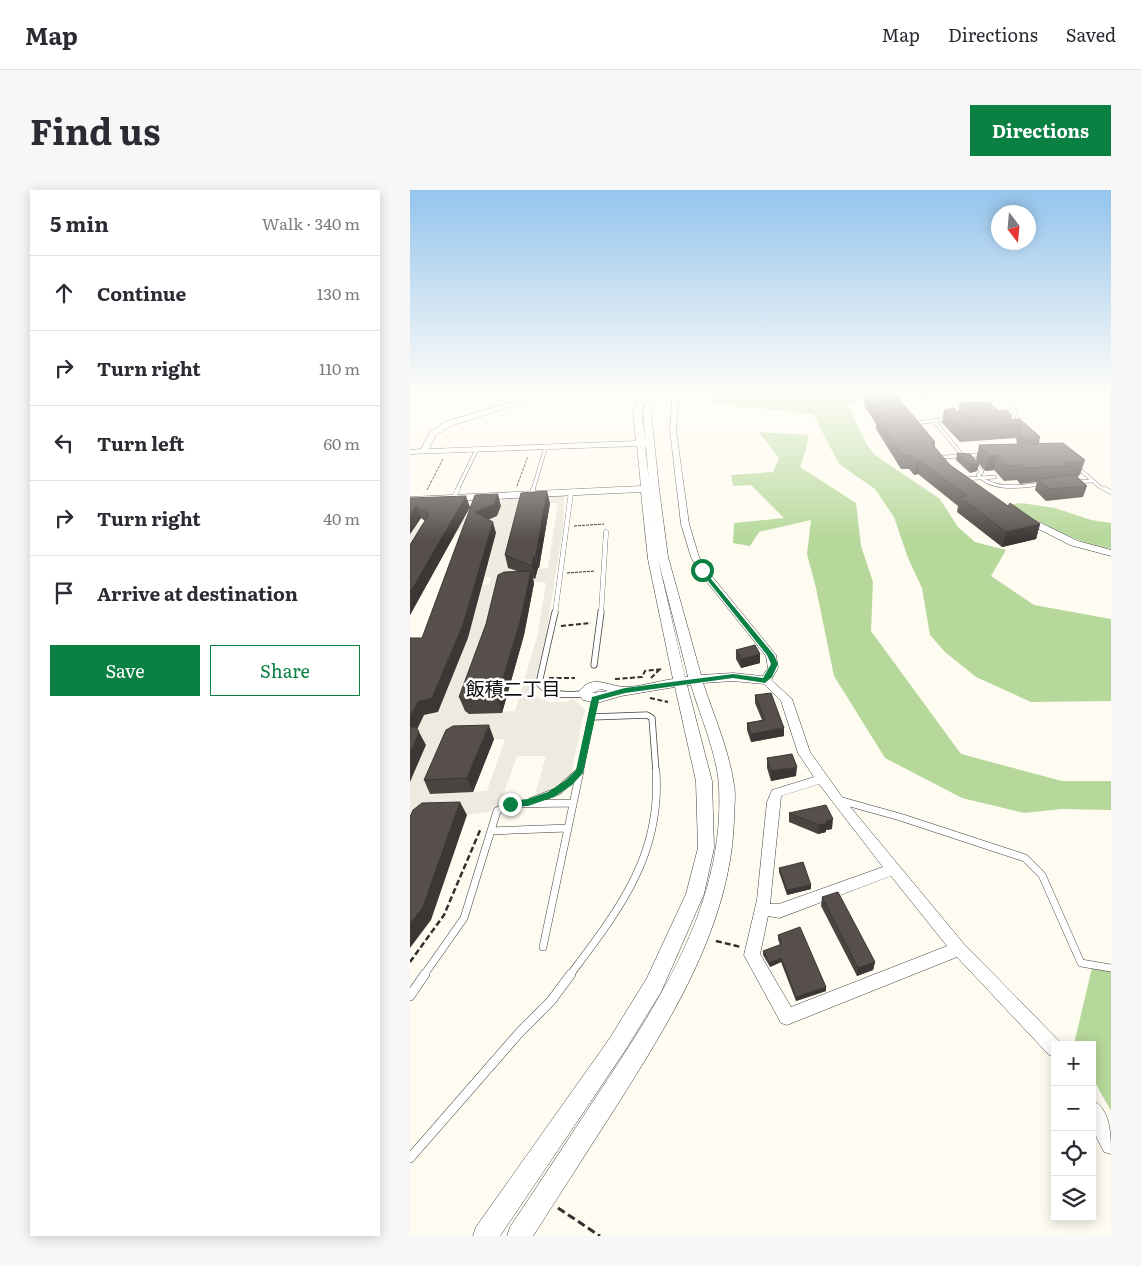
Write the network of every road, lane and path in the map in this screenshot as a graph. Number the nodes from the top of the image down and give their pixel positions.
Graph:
1 (429, 443) edge
2 (639, 443) junction
3 (650, 443) edge
4 (674, 443) edge
5 (952, 443) edge
6 (546, 446) junction
7 (651, 446) junction
8 (477, 449) junction
9 (424, 451) junction
10 (410, 452) edge
11 (940, 454) joint
12 (993, 455) edge
13 (528, 456) dead end
14 (963, 456) junction
15 (444, 459) dead end
16 (1070, 461) edge
17 (957, 474) junction
18 (995, 477) dead end
19 (980, 478) junction
20 (1092, 481) junction
21 (1065, 482) edge
22 (1047, 484) edge
23 (971, 486) edge
24 (645, 489) junction
25 (426, 492) dead end
26 (571, 492) junction
27 (1111, 492) edge
28 (532, 493) junction
29 (454, 497) junction
30 (410, 500) edge
31 (1018, 515) edge
32 (606, 523) dead end
33 (574, 526) dead end
34 (606, 532) dead end
35 (1111, 553) edge
36 (605, 571) junction
37 (568, 573) dead end
38 (601, 622) junction
39 (560, 626) dead end
40 (594, 665) dead end
41 (663, 669) dead end
42 (611, 679) dead end
43 (765, 680) junction
44 (688, 682) junction
45 (590, 696) junction
46 (592, 717) junction
47 (580, 771) junction
48 (822, 778) junction
49 (837, 800) junction
50 (528, 802) junction
51 (573, 803) junction
52 (484, 820) dead end
53 (568, 828) junction
54 (491, 831) junction
55 (893, 869) junction
56 (762, 909) junction
57 (716, 941) dead end
58 (543, 947) dead end
59 (959, 949) junction
60 (753, 950) junction
61 (410, 962) edge
62 (1111, 968) edge
63 (410, 996) edge
64 (1051, 1045) edge
65 (1096, 1117) edge
66 (1111, 1145) edge
67 (410, 1158) edge
68 (558, 1208) dead end
69 (485, 1236) edge
70 (519, 1236) edge
71 (600, 1236) edge

1 - 9 street
2 - 6 street
2 - 7 street
2 - 24 street
3 - 7 street
4 - 43 street
5 - 14 lane
6 - 8 street
6 - 28 lane
7 - 44 street
8 - 9 street
8 - 29 lane
9 - 10 street
11 - 14 lane
11 - 17 street
12 - 14 lane
13 - 28 path
14 - 19 lane
15 - 25 path
16 - 20 lane
17 - 19 lane
17 - 23 street
18 - 19 lane
19 - 22 lane
20 - 21 lane
20 - 27 lane
24 - 26 street
24 - 44 street
26 - 28 street
26 - 45 lane
28 - 29 street
29 - 30 street
31 - 35 street
32 - 33 path
34 - 36 lane
36 - 37 path
36 - 38 lane
38 - 39 path
38 - 40 lane
41 - 42 path
43 - 44 street
43 - 48 street
44 - 45 street
44 - 69 street
44 - 70 street
45 - 46 lane
46 - 47 lane
46 - 67 lane
47 - 50 lane
47 - 51 lane
48 - 49 street
48 - 56 street
49 - 55 street
49 - 62 lane
50 - 51 lane
50 - 54 lane
51 - 53 lane
52 - 61 path
53 - 54 lane
53 - 58 lane
54 - 63 lane
55 - 56 street
55 - 59 street
56 - 60 street
57 - 60 path
59 - 60 street
59 - 64 street
65 - 66 street
68 - 71 path

